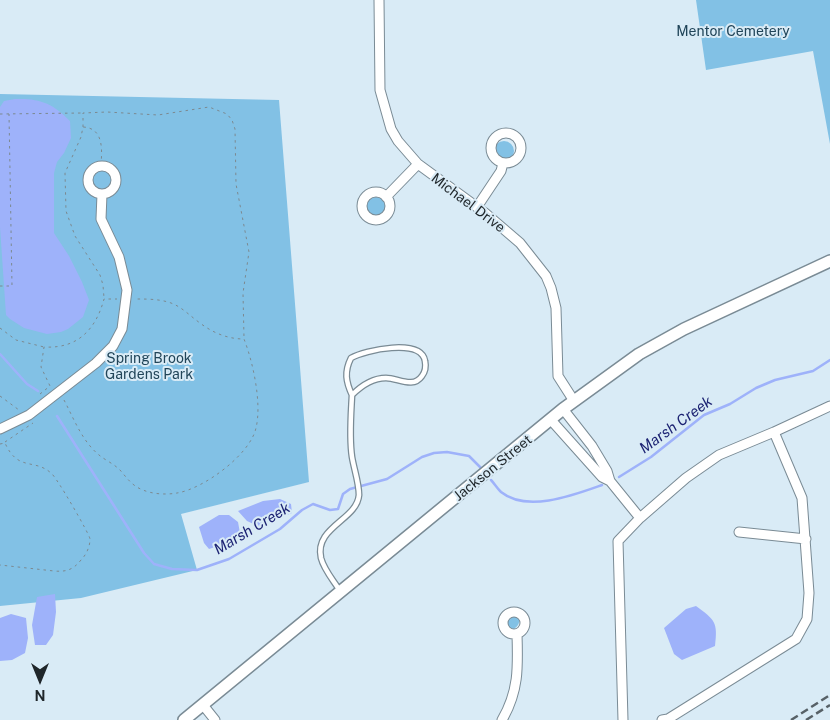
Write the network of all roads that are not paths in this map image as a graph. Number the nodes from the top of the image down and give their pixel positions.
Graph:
1 (379, 0) edge
2 (503, 163) dead end
3 (418, 164) junction
4 (102, 194) junction
5 (386, 197) dead end
6 (477, 207) junction
7 (830, 261) edge
8 (352, 395) junction
9 (574, 401) junction
10 (830, 406) edge
11 (563, 409) junction
12 (551, 420) junction
13 (0, 429) edge
14 (774, 432) junction
15 (610, 481) junction
16 (640, 518) junction
17 (738, 532) dead end
18 (806, 539) junction
19 (340, 593) junction
20 (517, 634) dead end
21 (203, 705) junction
22 (184, 720) edge
23 (215, 720) edge
24 (502, 720) edge
25 (622, 720) edge
26 (662, 720) edge

1 - 3 street, Michael Drive
2 - 6 street
3 - 5 street
3 - 6 street, Michael Drive
4 - 4 street
4 - 13 street
6 - 9 street, Michael Drive
7 - 9 street, Jackson Street
8 - 8 lane
8 - 19 lane
9 - 11 street, Jackson Street
10 - 14 street
11 - 12 street, Jackson Street
11 - 15 street
12 - 15 street
12 - 19 street, Jackson Street
14 - 16 street
14 - 18 street
15 - 16 street
16 - 25 street
17 - 18 street
18 - 26 street
19 - 21 street, Jackson Street
20 - 24 street
21 - 22 street, Jackson Street
21 - 23 street

